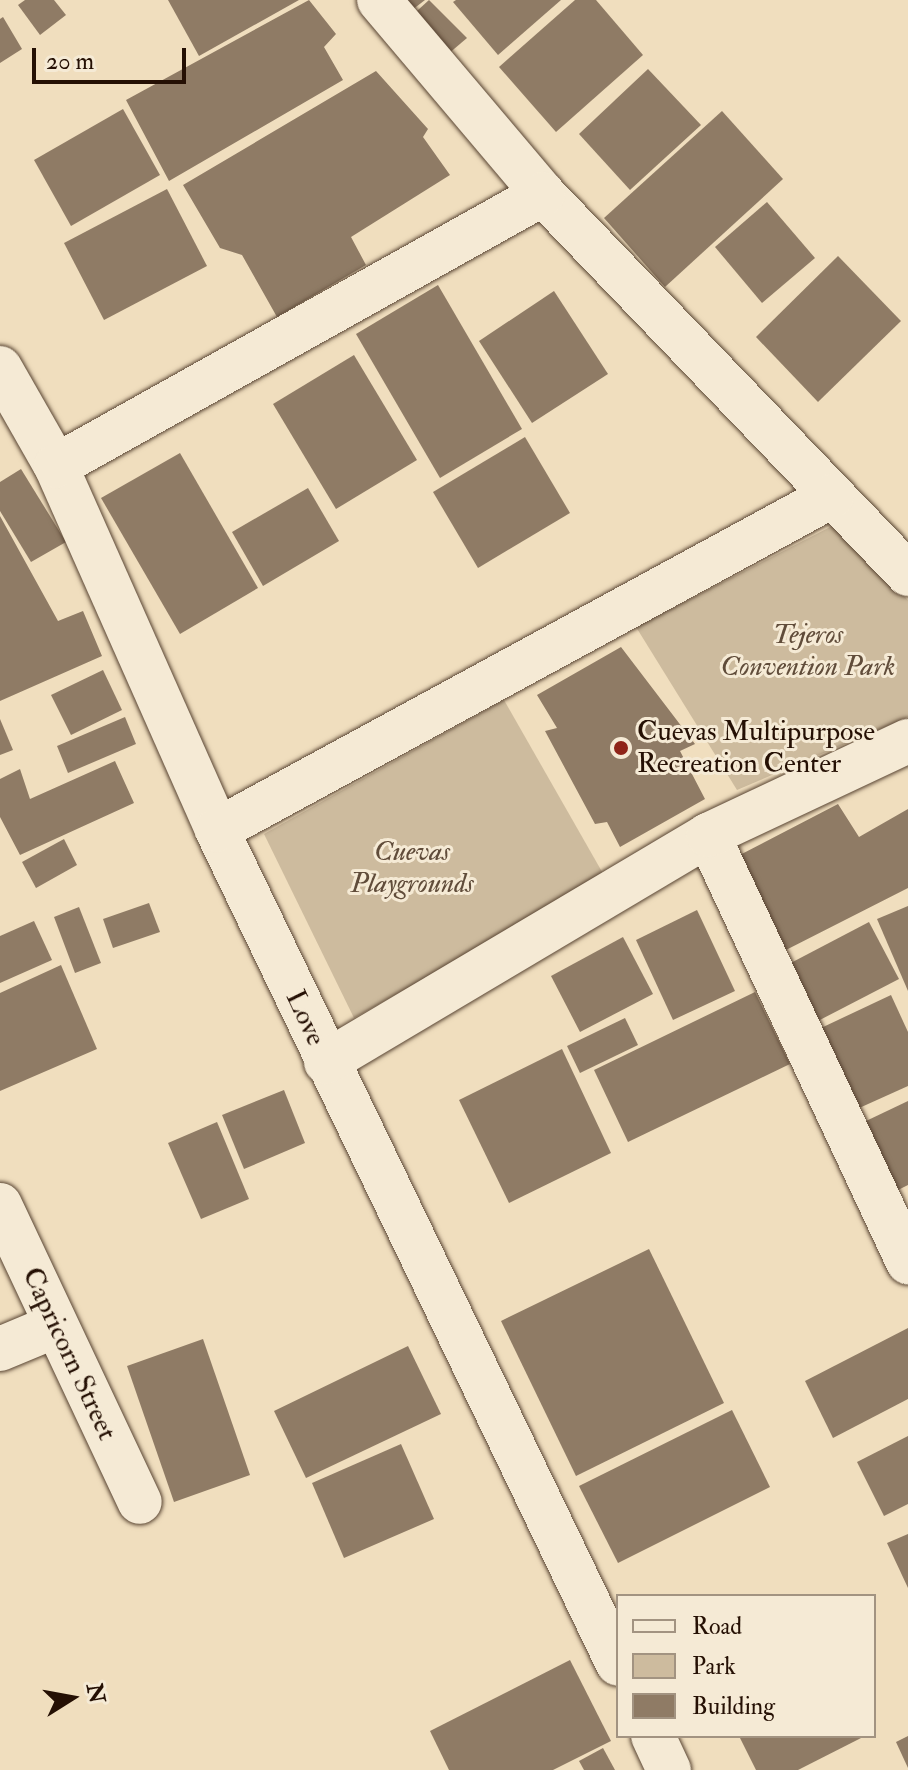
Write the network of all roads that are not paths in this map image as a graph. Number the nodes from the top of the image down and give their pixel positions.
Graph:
1 (379, 0) edge
2 (543, 194) junction
3 (0, 368) edge
4 (56, 466) junction
5 (832, 496) junction
6 (908, 574) edge
7 (908, 741) edge
8 (217, 830) junction
9 (708, 835) junction
10 (326, 1062) junction
11 (0, 1205) edge
12 (908, 1262) edge
13 (55, 1326) junction
14 (0, 1349) edge
15 (140, 1502) dead end
16 (616, 1660) edge
17 (654, 1738) edge
18 (669, 1770) edge

1 - 2 street
2 - 4 street
2 - 5 street
3 - 4 street, Love
4 - 8 street, Love
5 - 6 street
5 - 8 street
7 - 9 street
8 - 10 street, Love
9 - 10 street
9 - 12 street
10 - 16 street, Love
11 - 13 street, Capricorn Street
13 - 14 street
13 - 15 street, Capricorn Street
17 - 18 street

